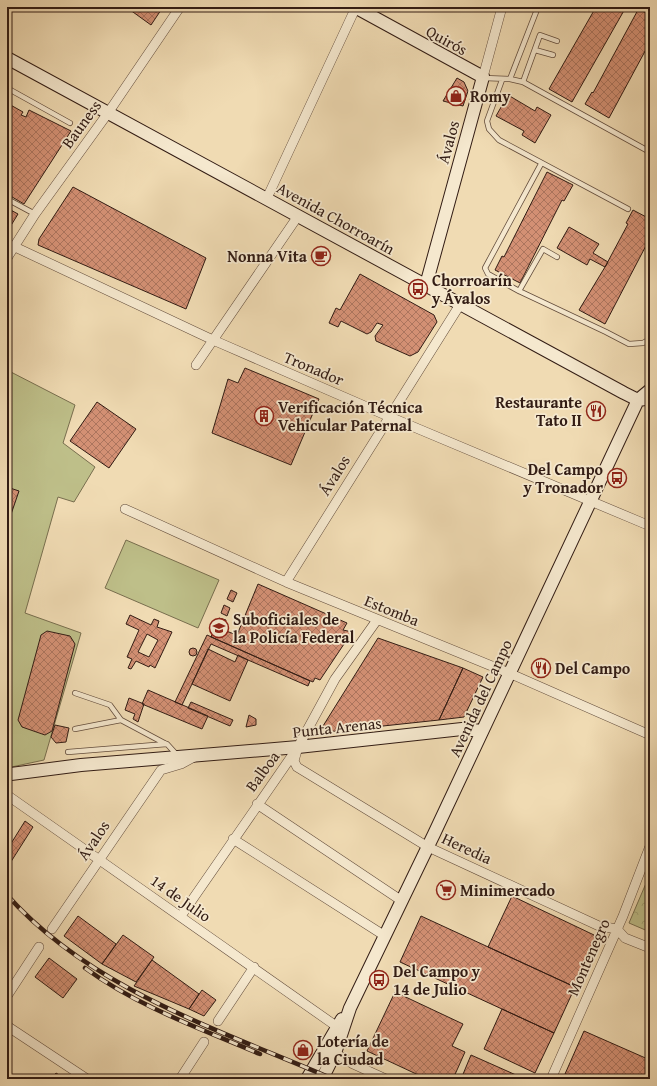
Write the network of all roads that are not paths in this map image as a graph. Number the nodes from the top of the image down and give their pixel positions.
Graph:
1 (180, 7) edge
2 (355, 7) edge
3 (502, 7) edge
4 (538, 7) edge
5 (557, 40) dead end
6 (535, 50) junction
7 (553, 55) dead end
8 (7, 58) edge
9 (482, 77) junction
10 (510, 79) junction
11 (502, 80) junction
12 (523, 82) junction
13 (7, 88) edge
14 (108, 113) junction
15 (70, 123) dead end
16 (650, 152) edge
17 (541, 164) junction
18 (267, 198) junction
19 (7, 199) edge
20 (628, 209) dead end
21 (35, 214) junction
22 (298, 216) junction
23 (15, 248) junction
24 (557, 257) dead end
25 (7, 258) edge
26 (426, 285) junction
27 (519, 291) junction
28 (461, 303) junction
29 (650, 339) edge
30 (213, 340) junction
31 (196, 365) dead end
32 (650, 390) edge
33 (644, 399) edge
34 (390, 417) junction
35 (592, 501) junction
36 (125, 509) dead end
37 (650, 526) edge
38 (286, 582) junction
39 (376, 620) junction
40 (509, 673) junction
41 (75, 693) dead end
42 (121, 720) junction
43 (75, 729) dead end
44 (482, 731) junction
45 (650, 735) edge
46 (167, 744) junction
47 (298, 748) junction
48 (68, 752) dead end
49 (178, 756) junction
50 (195, 756) junction
51 (161, 770) joint
52 (11, 774) dead end
53 (7, 795) edge
54 (257, 804) junction
55 (233, 839) junction
56 (650, 846) edge
57 (428, 847) junction
58 (99, 859) junction
59 (402, 901) junction
60 (182, 916) junction
61 (617, 928) junction
62 (52, 929) dead end
63 (385, 936) junction
64 (39, 947) dead end
65 (650, 948) edge
66 (254, 967) junction
67 (7, 996) edge
68 (350, 1008) junction
69 (218, 1021) dead end
70 (7, 1026) edge
71 (336, 1026) junction
72 (204, 1042) dead end
73 (335, 1053) junction
74 (87, 1079) edge
75 (180, 1079) edge
76 (307, 1079) edge
77 (322, 1079) edge
78 (386, 1079) edge
79 (551, 1079) edge

1 - 14 street, Bauness
2 - 9 main road, Quirós
2 - 18 street
3 - 9 street, Ávalos
4 - 10 lane
5 - 6 lane
6 - 7 lane
6 - 12 lane
8 - 14 main road, Avenida Chorroarín
9 - 11 lane
9 - 26 main road, Ávalos
10 - 11 lane
10 - 12 lane
11 - 17 lane
12 - 16 lane
13 - 15 lane
14 - 18 main road, Avenida Chorroarín
14 - 21 street, Bauness
17 - 20 lane
17 - 27 lane
18 - 22 main road, Avenida Chorroarín
19 - 21 lane
21 - 23 street, Bauness
22 - 26 main road, Avenida Chorroarín
22 - 30 street
23 - 25 street, Bauness
23 - 30 street, Tronador
24 - 27 lane
26 - 28 main road, Avenida Chorroarín
27 - 29 lane
28 - 33 main road, Avenida Chorroarín
28 - 34 street, Ávalos
30 - 31 street
30 - 34 street, Tronador
32 - 33 main road
33 - 35 main road, Avenida del Campo
34 - 35 street, Tronador
34 - 38 street, Ávalos
35 - 37 street, Tronador
35 - 40 main road, Avenida del Campo
36 - 38 street, Estomba
38 - 39 street, Estomba
39 - 40 street, Estomba
39 - 47 street, Balboa
40 - 44 main road, Avenida del Campo
40 - 45 street, Estomba
41 - 42 lane
42 - 43 lane
42 - 46 lane
44 - 47 main road, Punta Arenas
44 - 57 main road, Avenida del Campo
46 - 48 lane
46 - 49 lane
47 - 50 main road, Punta Arenas
47 - 54 street, Balboa
47 - 57 street, Heredia
49 - 50 main road, Punta Arenas
49 - 52 main road, Punta Arenas
50 - 51 street, Punta Arenas
51 - 58 street, Ávalos
53 - 58 street, 14 de Julio
54 - 55 street, Balboa
54 - 59 street
55 - 60 street, Balboa
55 - 63 street
56 - 61 street, Montenegro
57 - 59 main road, Avenida del Campo
57 - 61 street, Heredia
58 - 60 street, 14 de Julio
58 - 62 street, Ávalos
59 - 63 main road, Avenida del Campo
60 - 66 street, 14 de Julio
61 - 65 street
61 - 79 street, Montenegro
63 - 68 main road, Avenida del Campo
64 - 67 street
66 - 69 street
66 - 71 street, 14 de Julio
68 - 71 main road, Avenida del Campo
68 - 73 main road, Avenida del Campo
70 - 74 street
71 - 76 main road, Avenida del Campo
72 - 75 street
73 - 77 main road, Avenida del Campo
73 - 78 street

